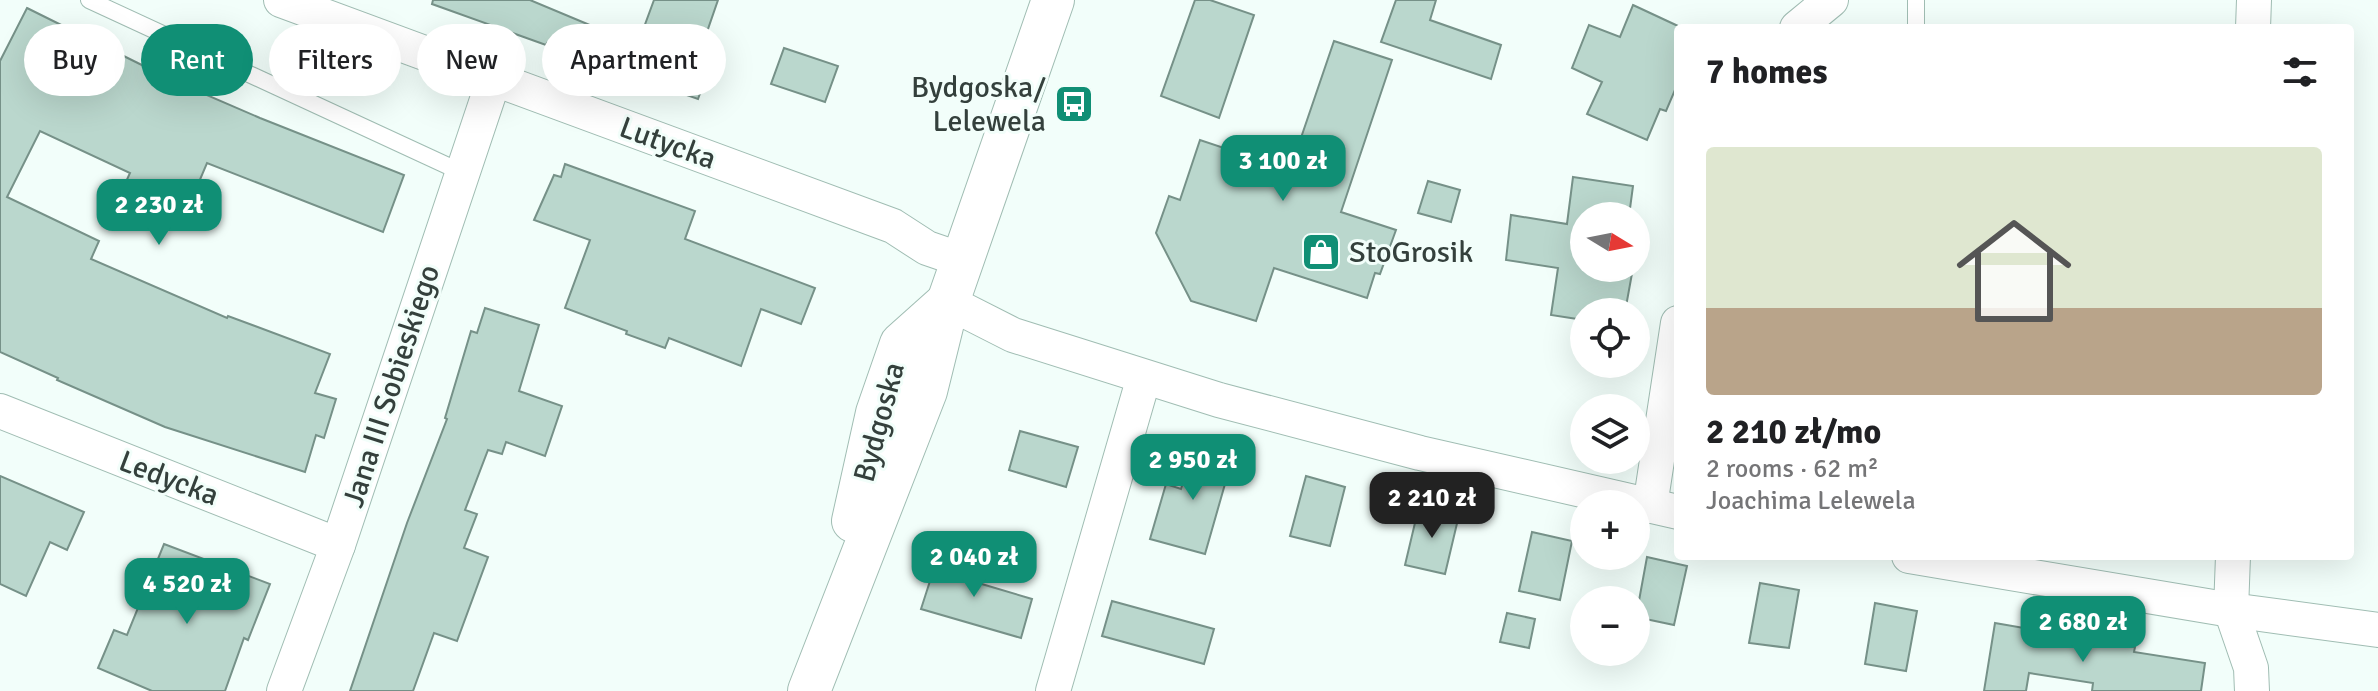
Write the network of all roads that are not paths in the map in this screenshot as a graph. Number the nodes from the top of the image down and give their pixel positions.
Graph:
1 (89, 0) edge
2 (281, 0) edge
3 (1053, 0) edge
4 (1831, 0) edge
5 (1916, 0) edge
6 (2254, 0) edge
7 (1802, 24) edge
8 (1916, 24) edge
9 (2253, 24) edge
10 (417, 50) edge
11 (526, 91) edge
12 (488, 96) edge
13 (461, 172) junction
14 (962, 260) junction
15 (948, 302) junction
16 (1674, 376) edge
17 (1144, 377) junction
18 (0, 411) edge
19 (1664, 509) edge
20 (338, 545) junction
21 (1933, 560) edge
22 (2233, 560) edge
23 (2231, 610) junction
24 (2378, 630) edge
25 (816, 673) edge
26 (284, 691) edge
27 (1053, 691) edge
28 (2252, 691) edge

1 - 13 lane
2 - 10 street, Lutycka
3 - 14 street, Bydgoska
4 - 7 street
5 - 8 lane
6 - 9 street
11 - 14 street, Lutycka
12 - 13 street, Jana III Sobieskiego
13 - 20 street, Jana III Sobieskiego
14 - 15 street, Bydgoska
15 - 17 street
15 - 25 street, Bydgoska
16 - 19 street
17 - 19 street
17 - 27 street
18 - 20 street, Ledycka
20 - 26 street, Jana III Sobieskiego
21 - 23 street
22 - 23 street
23 - 24 street
23 - 28 street

